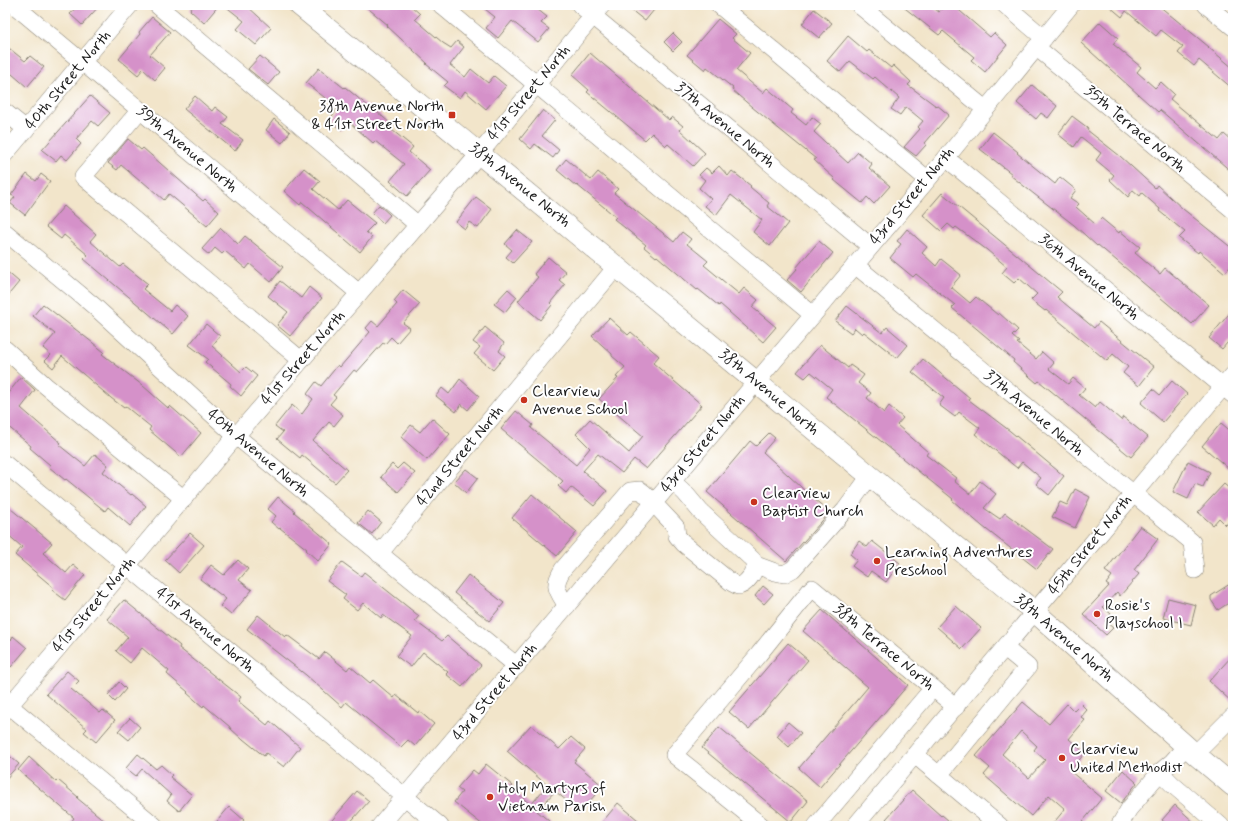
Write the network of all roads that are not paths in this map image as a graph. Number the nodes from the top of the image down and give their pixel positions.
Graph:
1 (14, 5) edge
2 (130, 5) edge
3 (158, 5) edge
4 (299, 5) edge
5 (441, 5) edge
6 (580, 5) edge
7 (719, 5) edge
8 (860, 5) edge
9 (1005, 5) edge
10 (1071, 5) edge
11 (1206, 5) edge
12 (598, 10) edge
13 (1233, 27) edge
14 (1040, 43) junction
15 (83, 62) junction
16 (537, 84) junction
17 (985, 109) junction
18 (140, 110) junction
19 (5, 112) edge
20 (26, 129) junction
21 (480, 153) junction
22 (5, 154) edge
23 (946, 158) junction
24 (928, 179) junction
25 (1233, 210) edge
26 (418, 224) junction
27 (5, 232) edge
28 (870, 246) junction
29 (855, 265) junction
30 (617, 266) junction
31 (360, 293) junction
32 (813, 315) junction
33 (5, 349) edge
34 (301, 360) junction
35 (756, 381) junction
36 (1230, 386) edge
37 (236, 436) junction
38 (5, 464) edge
39 (870, 476) junction
40 (672, 481) junction
41 (1132, 494) junction
42 (184, 499) junction
43 (654, 502) junction
44 (694, 505) junction
45 (676, 527) junction
46 (379, 554) junction
47 (756, 565) junction
48 (128, 566) junction
49 (1195, 570) dead end
50 (567, 606) junction
51 (1035, 612) junction
52 (1005, 648) junction
53 (517, 666) junction
54 (933, 688) junction
55 (6, 706) edge
56 (956, 707) junction
57 (1233, 716) edge
58 (1190, 750) junction
59 (915, 755) junction
60 (1160, 772) junction
61 (939, 775) junction
62 (1233, 786) edge
63 (405, 797) junction
64 (155, 826) edge
65 (380, 826) edge
66 (440, 826) edge
67 (762, 826) edge
68 (816, 826) edge
69 (855, 826) edge
70 (1000, 826) edge
71 (1119, 826) edge
72 (1221, 826) edge

1 - 15 street, 39th Avenue North
2 - 15 street, 40th Street North
3 - 26 street
4 - 21 main road, 38th Avenue North
5 - 16 street
6 - 12 street, 37th Avenue North
7 - 24 street
8 - 17 street
9 - 14 street, 35th Terrace North
10 - 14 street, 43rd Street North
11 - 13 street
12 - 16 street, 41st Street North
12 - 28 street, 37th Avenue North
14 - 17 street, 43rd Street North
14 - 25 street, 35th Terrace North
15 - 18 street, 39th Avenue North
15 - 20 street, 40th Street North
16 - 21 street, 41st Street North
16 - 32 street
17 - 23 street, 43rd Street North
18 - 31 street, 39th Avenue North
18 - 34 street
19 - 20 street
20 - 22 street, 40th Street North
21 - 26 street, 41st Street North
21 - 30 main road, 38th Avenue North
23 - 24 street, 43rd Street North
23 - 36 street, 36th Avenue North
24 - 28 street, 43rd Street North
26 - 31 street, 41st Street North
27 - 37 street, 40th Avenue North
28 - 29 street, 43rd Street North
29 - 32 street, 43rd Street North
29 - 41 street, 37th Avenue North
30 - 35 main road, 38th Avenue North
30 - 46 street, 42nd Street North
31 - 34 street, 41st Street North
32 - 35 street, 43rd Street North
33 - 42 street
34 - 37 street, 41st Street North
35 - 39 main road, 38th Avenue North
35 - 40 street, 43rd Street North
36 - 41 street, 45th Street North
37 - 42 street, 41st Street North
37 - 46 street, 40th Avenue North
38 - 48 street, 41st Avenue North
39 - 47 street
39 - 51 main road, 38th Avenue North
40 - 43 street, 43rd Street North
40 - 44 street
41 - 49 street, 37th Avenue North
41 - 51 street, 45th Street North
42 - 48 street, 41st Street North
43 - 45 street
43 - 50 street, 43rd Street North
43 - 50 street
44 - 45 street
44 - 47 street
45 - 47 street
46 - 53 street, 40th Avenue North
48 - 55 street, 41st Street North
48 - 63 street, 41st Avenue North
50 - 53 street, 43rd Street North
51 - 52 street, 45th Street North
51 - 58 main road, 38th Avenue North
52 - 56 street, 45th Street North
52 - 61 street
53 - 63 street, 43rd Street North
54 - 56 street, 38th Terrace North
54 - 67 street, 38th Terrace North
54 - 68 street
55 - 64 street
56 - 59 street, 45th Street North
57 - 58 street
58 - 60 street
58 - 62 main road, 38th Avenue North
59 - 61 street
59 - 69 street, 45th Street North
60 - 71 street
60 - 72 street
61 - 70 street
63 - 65 street, 43rd Street North
63 - 66 street, 41st Avenue North

